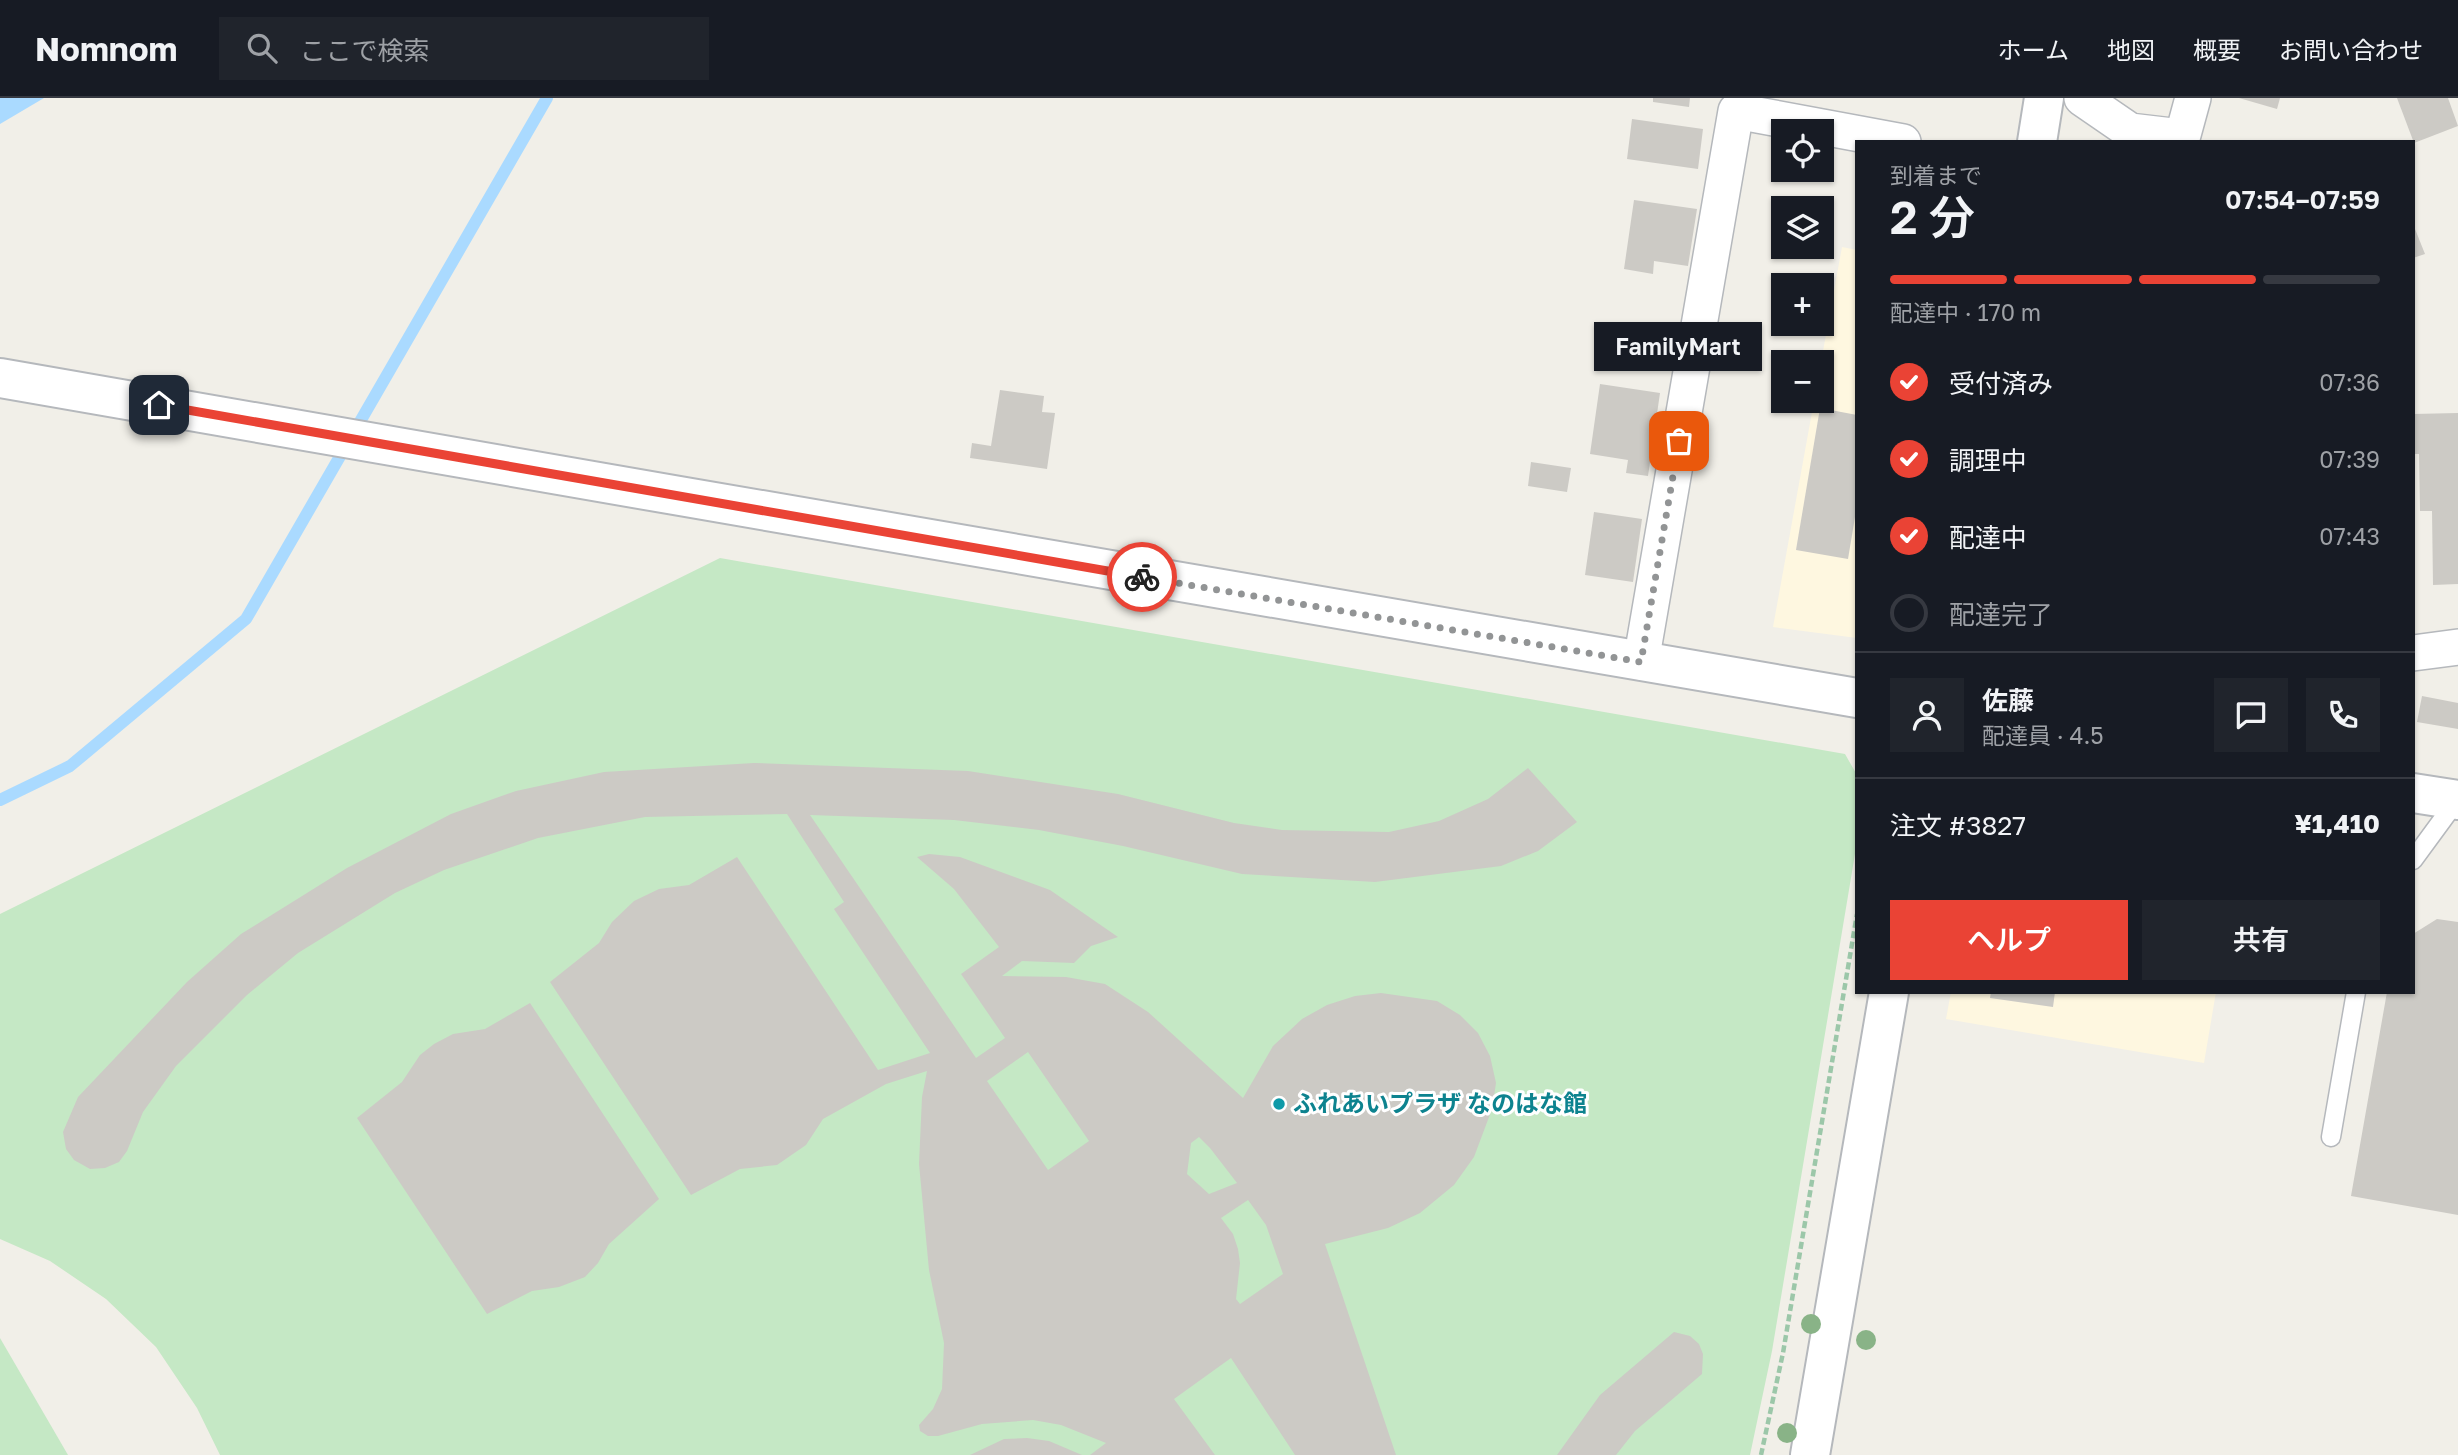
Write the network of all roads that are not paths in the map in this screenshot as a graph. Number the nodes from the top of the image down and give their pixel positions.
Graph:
1 (2044, 98) edge
2 (2082, 98) edge
3 (2193, 98) edge
4 (2181, 139) edge
5 (1892, 140) edge
6 (2037, 140) edge
7 (0, 378) edge
8 (2458, 648) edge
9 (2415, 653) edge
10 (1641, 662) junction
11 (1855, 698) edge
12 (2415, 793) edge
13 (2458, 800) edge
14 (2415, 857) edge
15 (1889, 994) edge
16 (2356, 994) edge
17 (2331, 1137) dead end
18 (1810, 1455) edge

1 - 6 street
2 - 4 street
3 - 4 street
5 - 10 street
7 - 10 street
8 - 9 street
10 - 11 street
12 - 13 street
13 - 14 lane
15 - 18 street
16 - 17 lane

